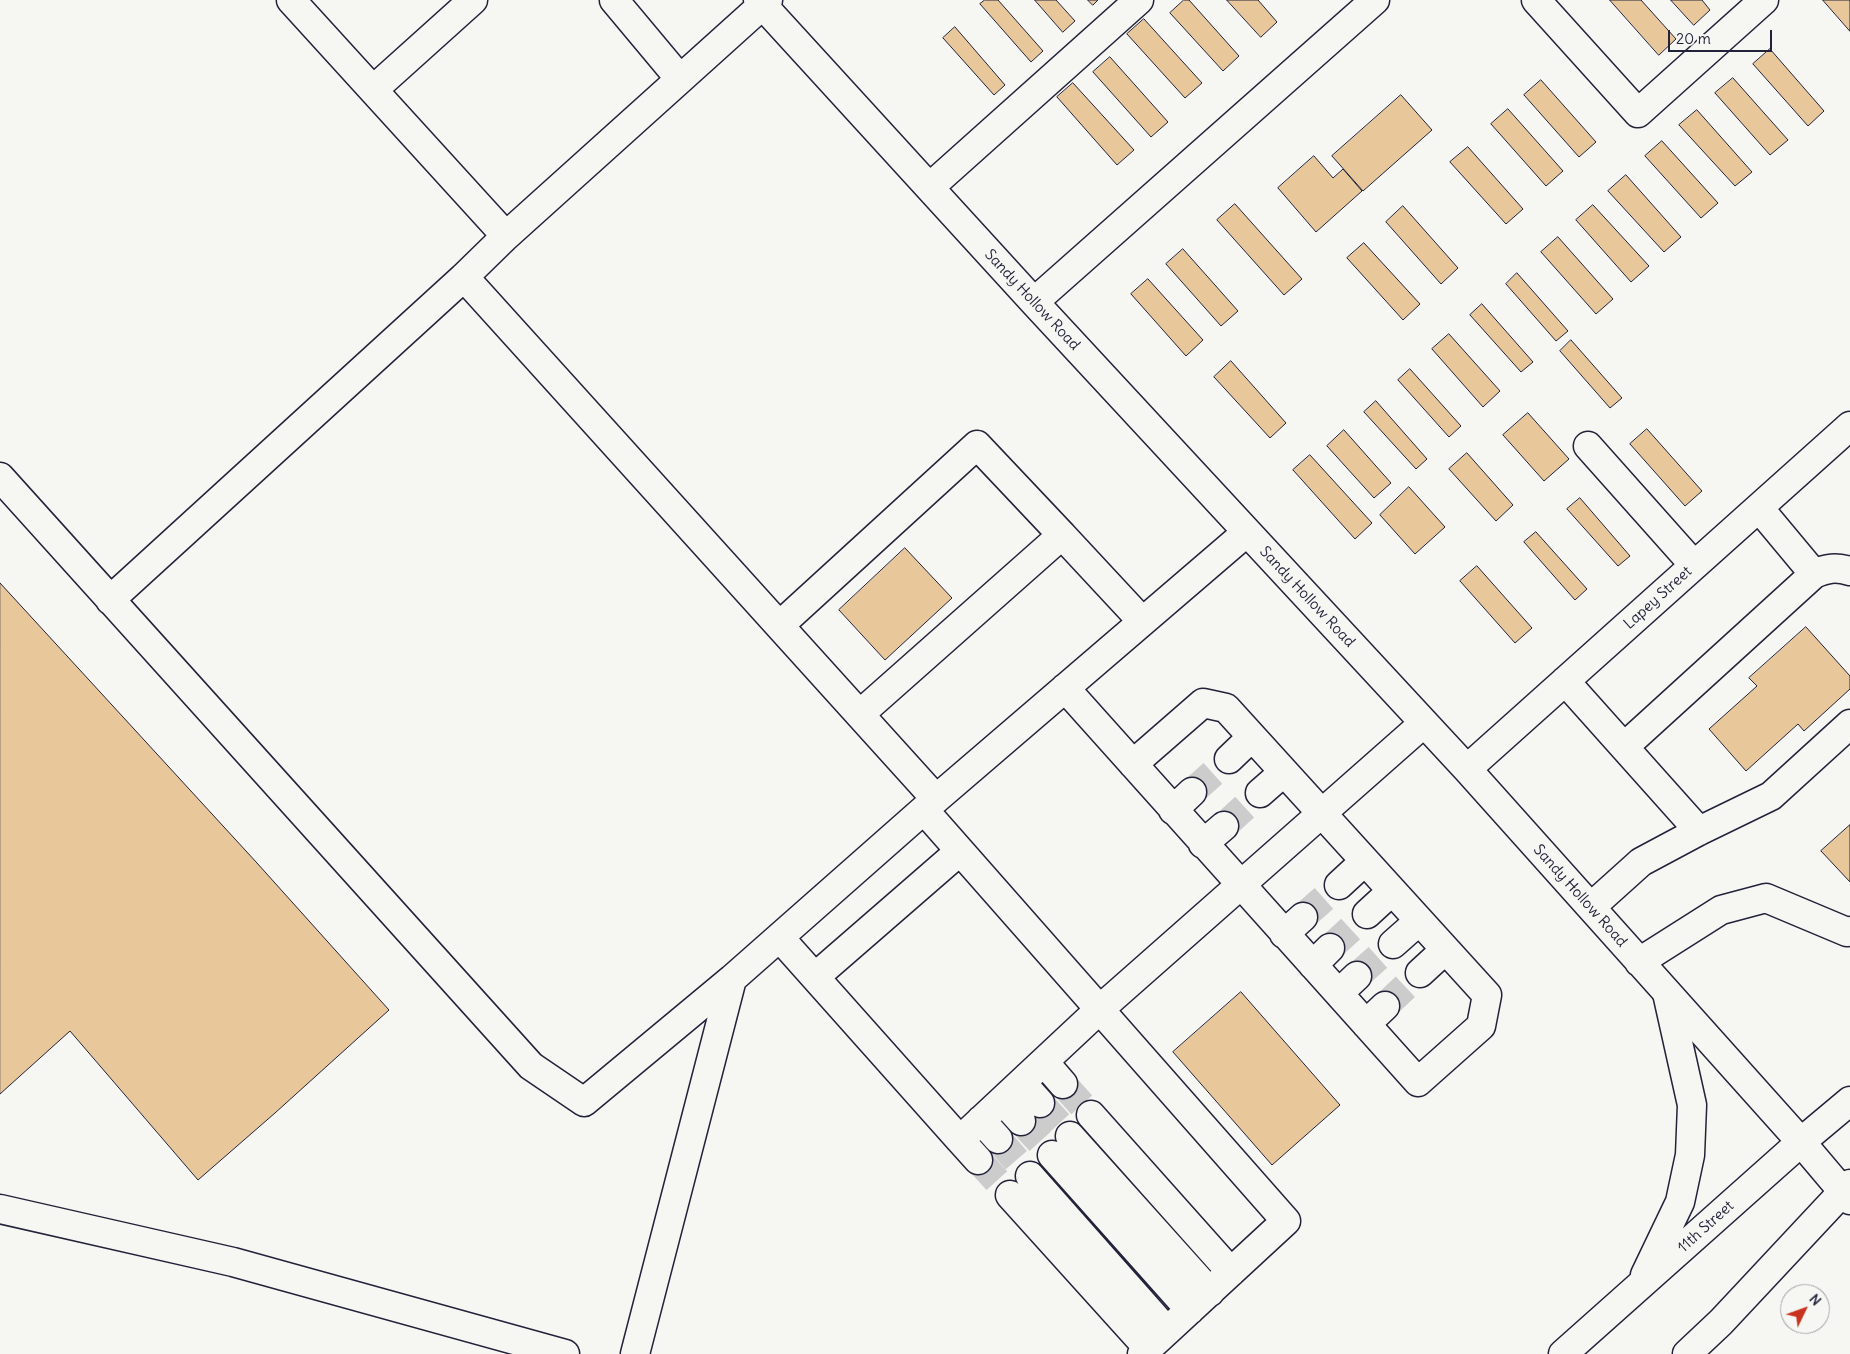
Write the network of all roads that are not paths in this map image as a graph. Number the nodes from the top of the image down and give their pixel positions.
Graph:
1 (291, 0) edge
2 (474, 0) edge
3 (614, 0) edge
4 (1139, 0) edge
5 (1375, 0) edge
6 (1536, 0) edge
7 (1764, 0) edge
8 (763, 2) edge
9 (680, 79) junction
10 (373, 90) junction
11 (930, 187) junction
12 (506, 236) junction
13 (464, 276) junction
14 (1034, 302) junction
15 (1845, 440) edge
16 (1588, 446) dead end
17 (0, 477) edge
18 (1759, 508) junction
19 (1247, 532) junction
20 (1062, 535) junction
21 (1694, 565) junction
22 (1850, 571) edge
23 (1814, 574) junction
24 (110, 600) junction
25 (1142, 621) junction
26 (780, 625) junction
27 (1565, 681) junction
28 (1065, 688) junction
29 (860, 714) junction
30 (1424, 723) junction
31 (1850, 724) edge
32 (1252, 738) junction
33 (1624, 746) junction
34 (1229, 759) tunnel mouth
35 (1133, 764) junction
36 (1467, 769) junction
37 (1284, 772) junction
38 (1260, 793) tunnel mouth
39 (930, 804) junction
40 (1322, 814) junction
41 (1224, 826) tunnel mouth
42 (1699, 831) junction
43 (1204, 844) junction
44 (960, 851) junction
45 (1365, 861) junction
46 (1241, 885) junction
47 (1338, 885) tunnel mouth
48 (1392, 891) junction
49 (1591, 907) junction
50 (1367, 914) tunnel mouth
51 (1419, 921) junction
52 (1850, 931) edge
53 (780, 938) junction
54 (1393, 944) tunnel mouth
55 (1445, 950) junction
56 (1639, 962) junction
57 (1420, 973) tunnel mouth
58 (815, 977) junction
59 (732, 980) junction
60 (1667, 993) junction
61 (1100, 1009) junction
62 (1044, 1062) junction
63 (1022, 1082) junction
64 (1063, 1084) tunnel mouth
65 (1003, 1101) junction
66 (1850, 1101) edge
67 (1040, 1103) tunnel mouth
68 (1091, 1115) tunnel mouth
69 (1021, 1121) tunnel mouth
70 (1070, 1136) tunnel mouth
71 (960, 1140) junction
72 (1801, 1142) junction
73 (1052, 1155) tunnel mouth
74 (978, 1160) tunnel mouth
75 (1030, 1176) tunnel mouth
76 (1847, 1192) edge
77 (1010, 1195) tunnel mouth
78 (0, 1209) edge
79 (1231, 1272) junction
80 (1640, 1286) junction
81 (1200, 1301) junction
82 (1152, 1345) edge
83 (565, 1354) edge
84 (635, 1354) edge
85 (1564, 1354) edge
86 (1687, 1354) edge

1 - 10 street
2 - 10 street
3 - 9 street
4 - 11 street
5 - 14 street
6 - 7 street
8 - 9 street
8 - 11 street, Sandy Hollow Road
9 - 12 street
10 - 12 street
11 - 14 street, Sandy Hollow Road
12 - 13 street
13 - 24 street
13 - 26 street
14 - 19 street, Sandy Hollow Road
15 - 18 street, Lapey Street
16 - 21 street
17 - 24 street
18 - 21 street, Lapey Street
18 - 23 street
19 - 25 street
19 - 30 street, Sandy Hollow Road
20 - 25 street
20 - 26 street
20 - 29 street
21 - 27 street, Lapey Street
22 - 23 street
23 - 33 street
24 - 59 street
25 - 28 street
26 - 29 street
27 - 33 street
27 - 36 street, Lapey Street
28 - 35 street
28 - 39 street
29 - 39 street
30 - 36 street, Sandy Hollow Road
30 - 40 street
31 - 42 street
32 - 34 street
32 - 35 street
32 - 37 street
33 - 42 street
35 - 43 street
36 - 49 street, Sandy Hollow Road
37 - 38 street
37 - 40 street
39 - 44 street
39 - 53 street
40 - 45 street
40 - 46 street
41 - 43 street
42 - 49 street
43 - 46 street
44 - 58 street
44 - 61 street
45 - 47 street
45 - 48 street
46 - 55 street
46 - 61 street
48 - 50 street
48 - 51 street
49 - 56 street, Sandy Hollow Road
51 - 54 street
51 - 55 street
52 - 56 street
53 - 58 street
53 - 59 street
55 - 57 street
56 - 60 street, Sandy Hollow Road
58 - 71 street
59 - 84 street
60 - 72 street, Sandy Hollow Road
60 - 80 street
61 - 62 street
61 - 79 street
62 - 63 street
62 - 64 street
63 - 65 street
63 - 67 street
65 - 69 street
65 - 71 street
66 - 72 street, 11th Street
68 - 79 street
70 - 81 street
71 - 74 street
72 - 76 street, Sandy Hollow Road
72 - 80 street, 11th Street
73 - 81 street
75 - 82 street
76 - 86 street
77 - 82 street
78 - 83 street
79 - 81 street
80 - 85 street, 11th Street
81 - 82 street

